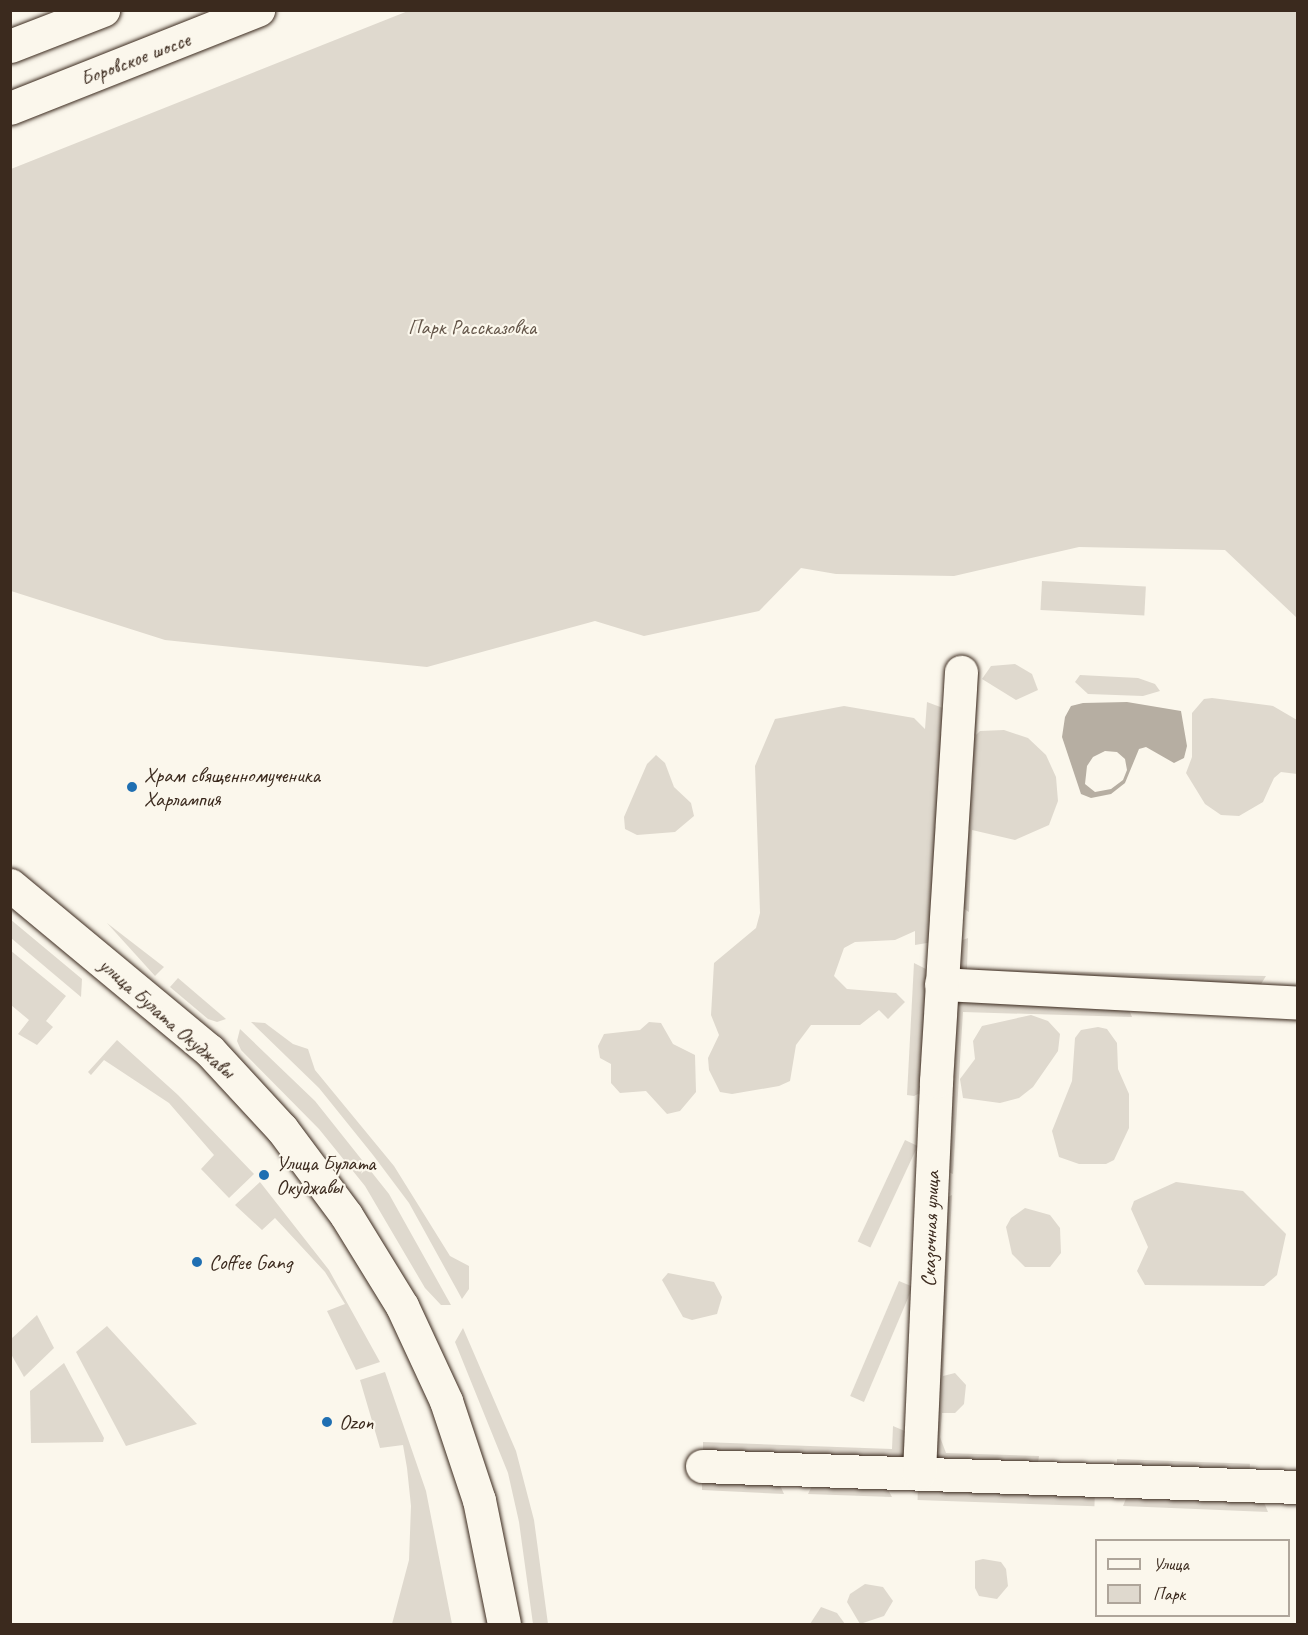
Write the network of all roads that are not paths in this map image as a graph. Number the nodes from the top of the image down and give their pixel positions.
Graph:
1 (103, 10) edge
2 (258, 10) edge
3 (10, 46) edge
4 (10, 108) edge
5 (961, 672) dead end
6 (10, 885) edge
7 (941, 984) junction
8 (1298, 1003) edge
9 (702, 1466) dead end
10 (919, 1473) junction
11 (1298, 1487) edge
12 (504, 1624) edge

1 - 3 street
2 - 4 street, Боровское шоссе
5 - 7 street, Сказочная улица
6 - 12 street, улица Булата Окуджавы
7 - 8 street
7 - 10 street, Сказочная улица
9 - 10 street
10 - 11 street

